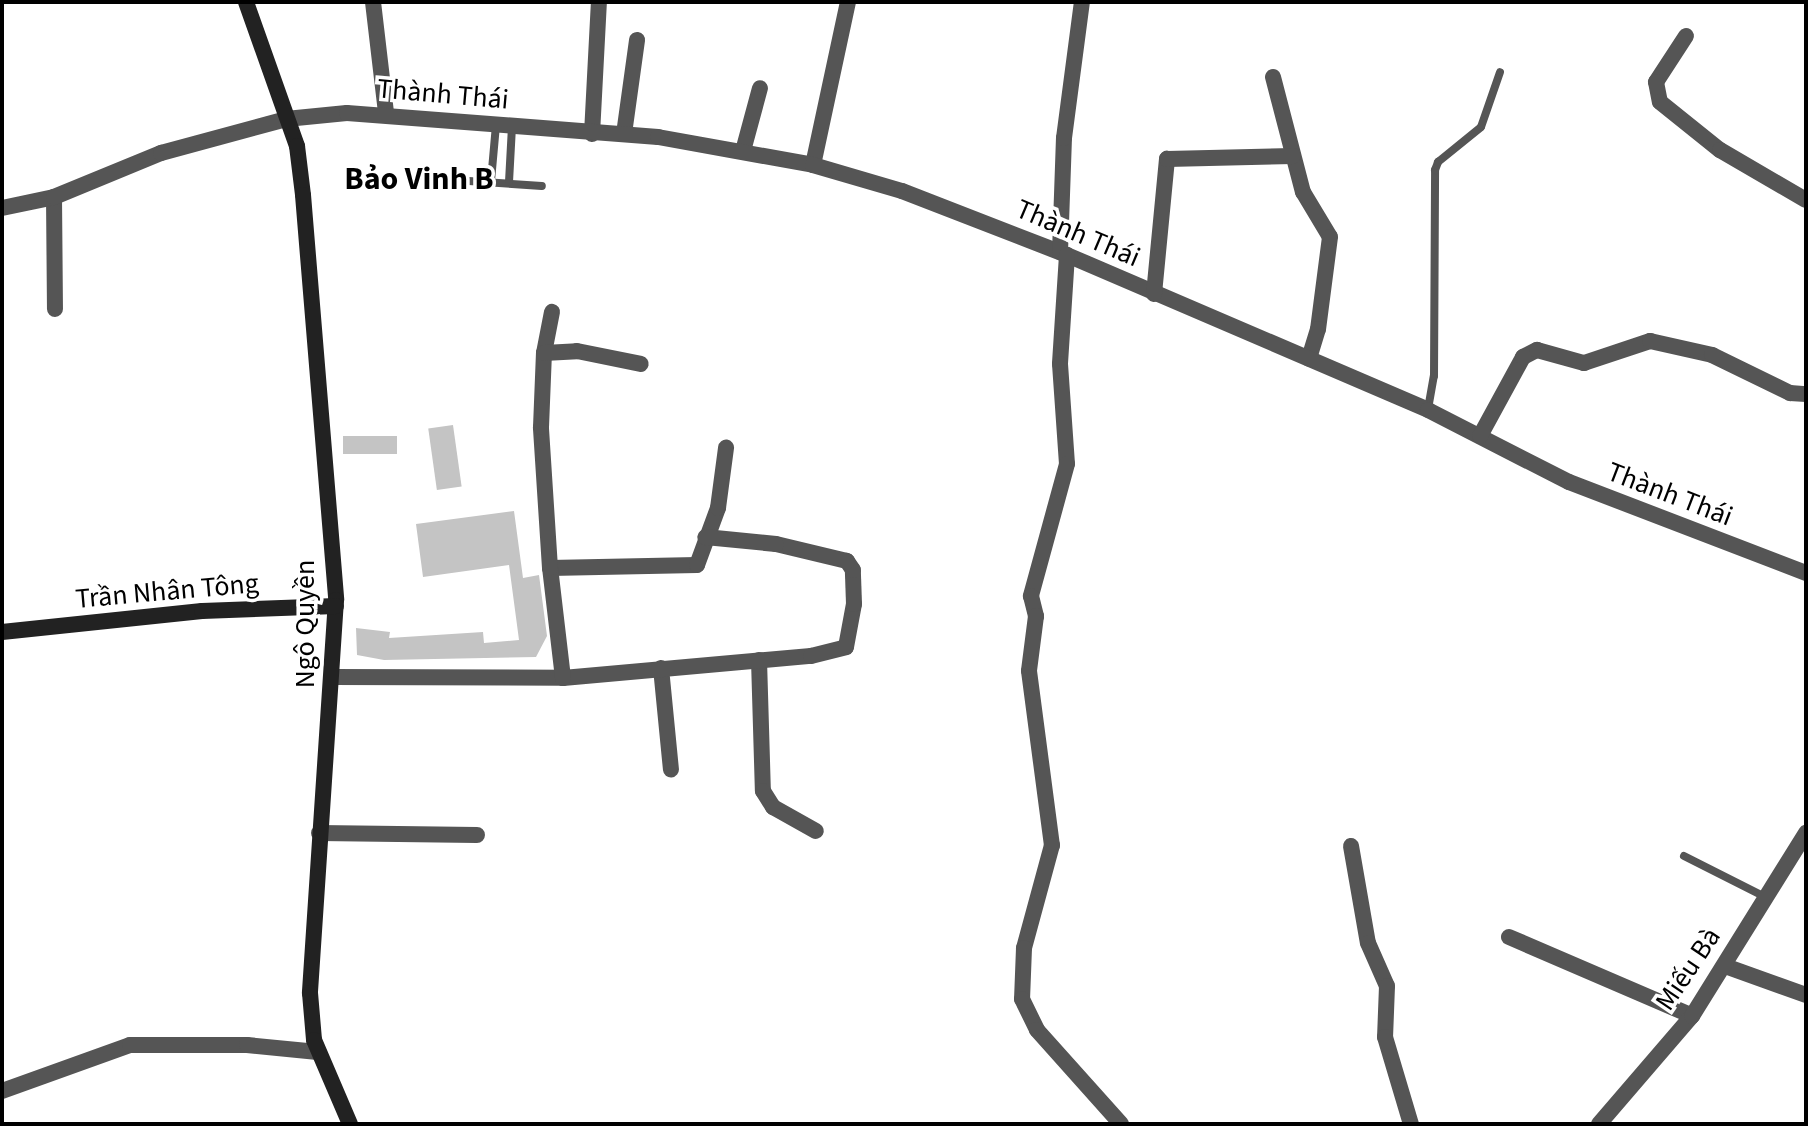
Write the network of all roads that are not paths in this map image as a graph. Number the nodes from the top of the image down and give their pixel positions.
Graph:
1 (246, 2) edge
2 (373, 2) edge
3 (599, 2) edge
4 (848, 2) edge
5 (1082, 2) edge
6 (1686, 36) dead end
7 (637, 40) dead end
8 (1500, 72) dead end
9 (1273, 77) dead end
10 (760, 88) dead end
11 (386, 112) junction
12 (286, 119) junction
13 (504, 125) junction
14 (592, 134) junction
15 (624, 134) junction
16 (743, 151) junction
17 (1293, 156) junction
18 (813, 165) junction
19 (454, 180) dead end
20 (491, 181) junction
21 (509, 182) junction
22 (542, 186) dead end
23 (54, 197) junction
24 (1806, 200) edge
25 (2, 208) edge
26 (1064, 254) junction
27 (1154, 294) junction
28 (55, 309) dead end
29 (552, 312) dead end
30 (544, 353) junction
31 (1309, 359) junction
32 (641, 364) dead end
33 (1806, 394) edge
34 (1428, 410) junction
35 (1480, 436) junction
36 (726, 448) dead end
37 (705, 537) junction
38 (550, 568) junction
39 (1806, 573) edge
40 (336, 606) junction
41 (2, 632) edge
42 (759, 660) junction
43 (661, 668) junction
44 (332, 677) junction
45 (563, 678) junction
46 (671, 770) dead end
47 (816, 831) dead end
48 (319, 833) junction
49 (1806, 833) edge
50 (477, 835) dead end
51 (1351, 846) dead end
52 (1684, 856) dead end
53 (1765, 897) junction
54 (1509, 937) dead end
55 (1725, 966) junction
56 (1806, 995) edge
57 (1692, 1016) junction
58 (318, 1052) junction
59 (2, 1091) edge
60 (350, 1124) edge
61 (1121, 1124) edge
62 (1411, 1124) edge
63 (1599, 1124) edge

1 - 12 street, Ngô Quyền
2 - 11 street
3 - 14 street
4 - 18 street
5 - 26 street
6 - 24 street
7 - 15 street
8 - 34 lane
9 - 17 street
10 - 16 street
11 - 12 street, Thành Thái
11 - 13 street, Thành Thái
12 - 23 street, Thành Thái
12 - 40 street, Ngô Quyền
13 - 14 street, Thành Thái
13 - 20 lane
13 - 21 lane
14 - 15 street, Thành Thái
15 - 16 street, Thành Thái
16 - 18 street, Thành Thái
17 - 27 street
17 - 31 street
18 - 26 street, Thành Thái
19 - 20 lane
20 - 21 lane
21 - 22 lane
23 - 25 street, Thành Thái
23 - 28 street
26 - 27 street, Thành Thái
26 - 61 street
27 - 31 street, Thành Thái
29 - 30 street
30 - 32 street
30 - 38 street
31 - 34 street, Thành Thái
33 - 35 street
34 - 35 street, Thành Thái
35 - 39 street, Thành Thái
36 - 37 street
37 - 38 street
37 - 42 street
38 - 45 street
40 - 41 street, Trần Nhân Tông
40 - 44 street, Ngô Quyền
42 - 43 street
42 - 47 street
43 - 45 street
43 - 46 street
44 - 45 street
44 - 48 street, Ngô Quyền
48 - 50 street
48 - 58 street, Ngô Quyền
49 - 53 street, Miếu Bà
51 - 62 street
52 - 53 lane
53 - 55 street, Miếu Bà
54 - 57 street
55 - 56 street
55 - 57 street, Miếu Bà
57 - 63 street, Miếu Bà
58 - 59 street
58 - 60 street, Ngô Quyền

